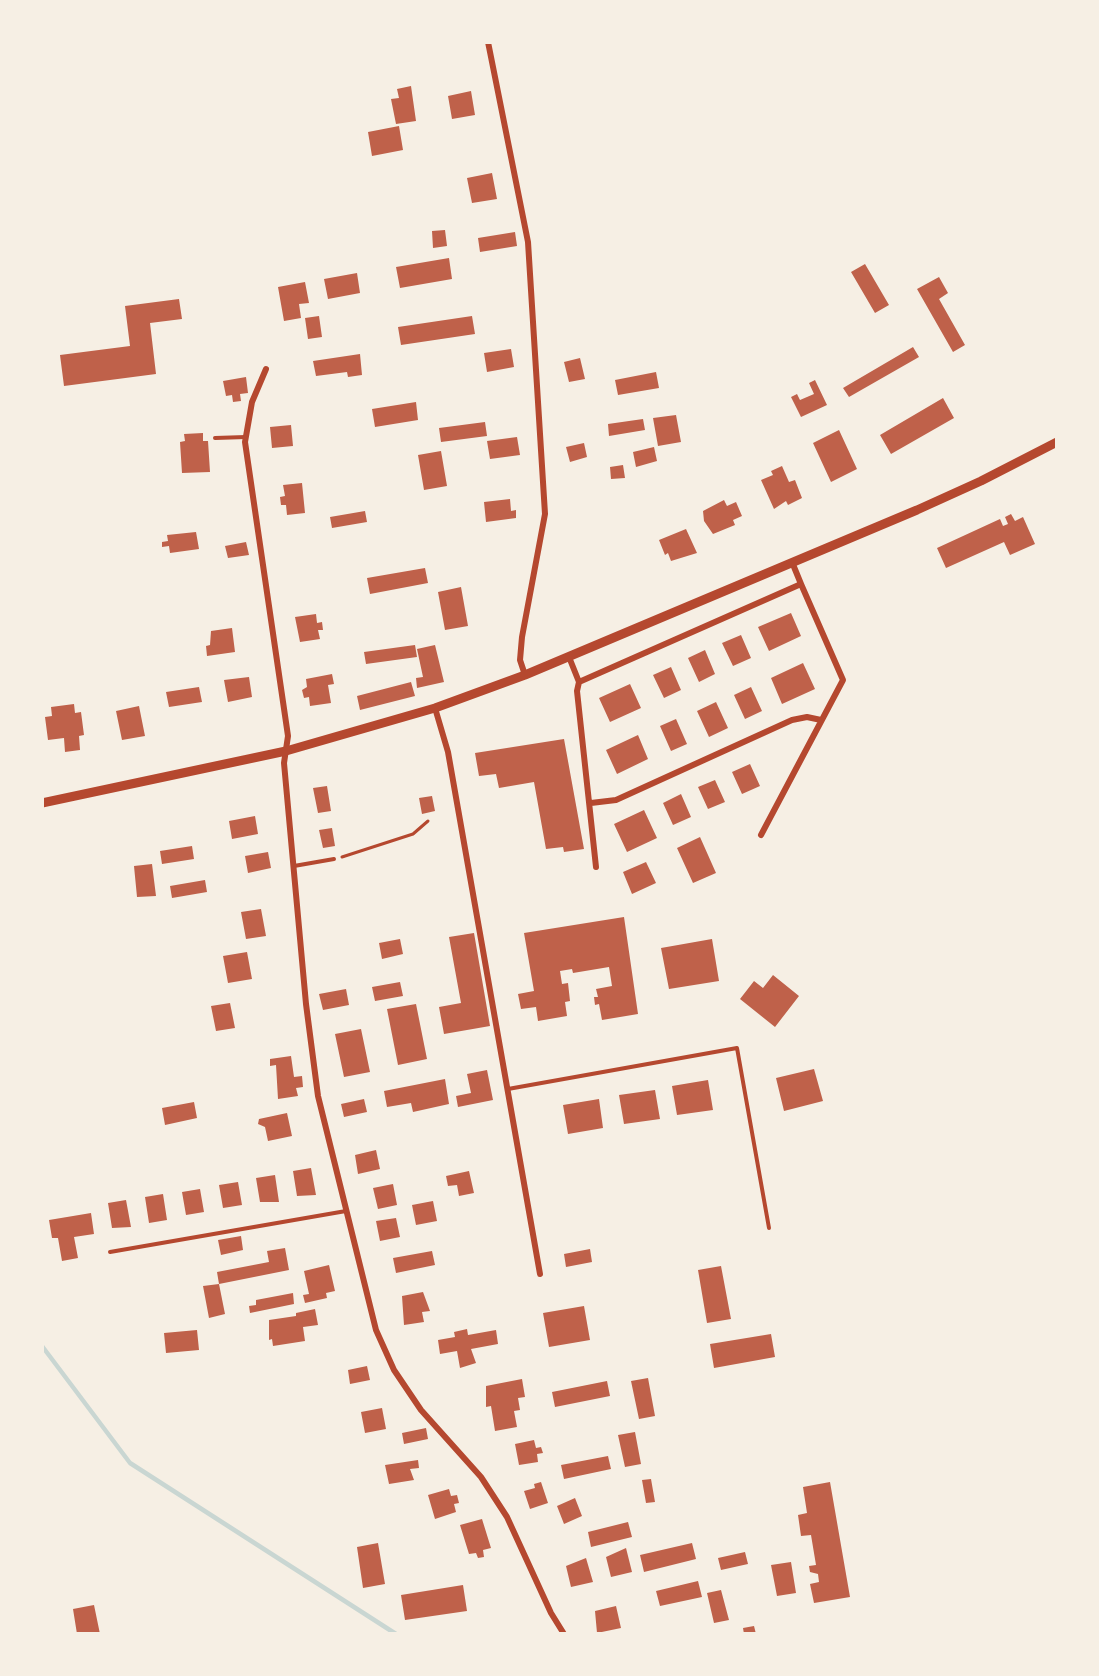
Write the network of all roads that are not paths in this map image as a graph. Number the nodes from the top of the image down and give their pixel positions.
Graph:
1 (488, 42) edge
2 (266, 369) dead end
3 (246, 437) junction
4 (215, 438) dead end
5 (1057, 442) edge
6 (792, 562) junction
7 (801, 584) junction
8 (568, 657) junction
9 (525, 675) junction
10 (579, 682) junction
11 (435, 708) junction
12 (821, 720) junction
13 (286, 751) junction
14 (42, 803) edge
15 (591, 803) junction
16 (761, 835) dead end
17 (334, 859) road end
18 (294, 866) junction
19 (596, 867) dead end
20 (507, 1089) junction
21 (346, 1211) junction
22 (769, 1228) dead end
23 (110, 1252) dead end
24 (540, 1274) dead end
25 (564, 1634) edge

1 - 9 street
2 - 3 street
3 - 4 lane
3 - 13 street
5 - 6 street
6 - 7 street
6 - 8 street
7 - 10 street
7 - 12 street
8 - 9 street
8 - 10 street
9 - 11 street
10 - 15 street
11 - 13 street
11 - 20 street
12 - 15 street
12 - 16 street
13 - 14 street
13 - 18 street
15 - 19 street
17 - 18 lane
18 - 21 street
20 - 22 lane
20 - 24 street
21 - 23 lane
21 - 25 street

